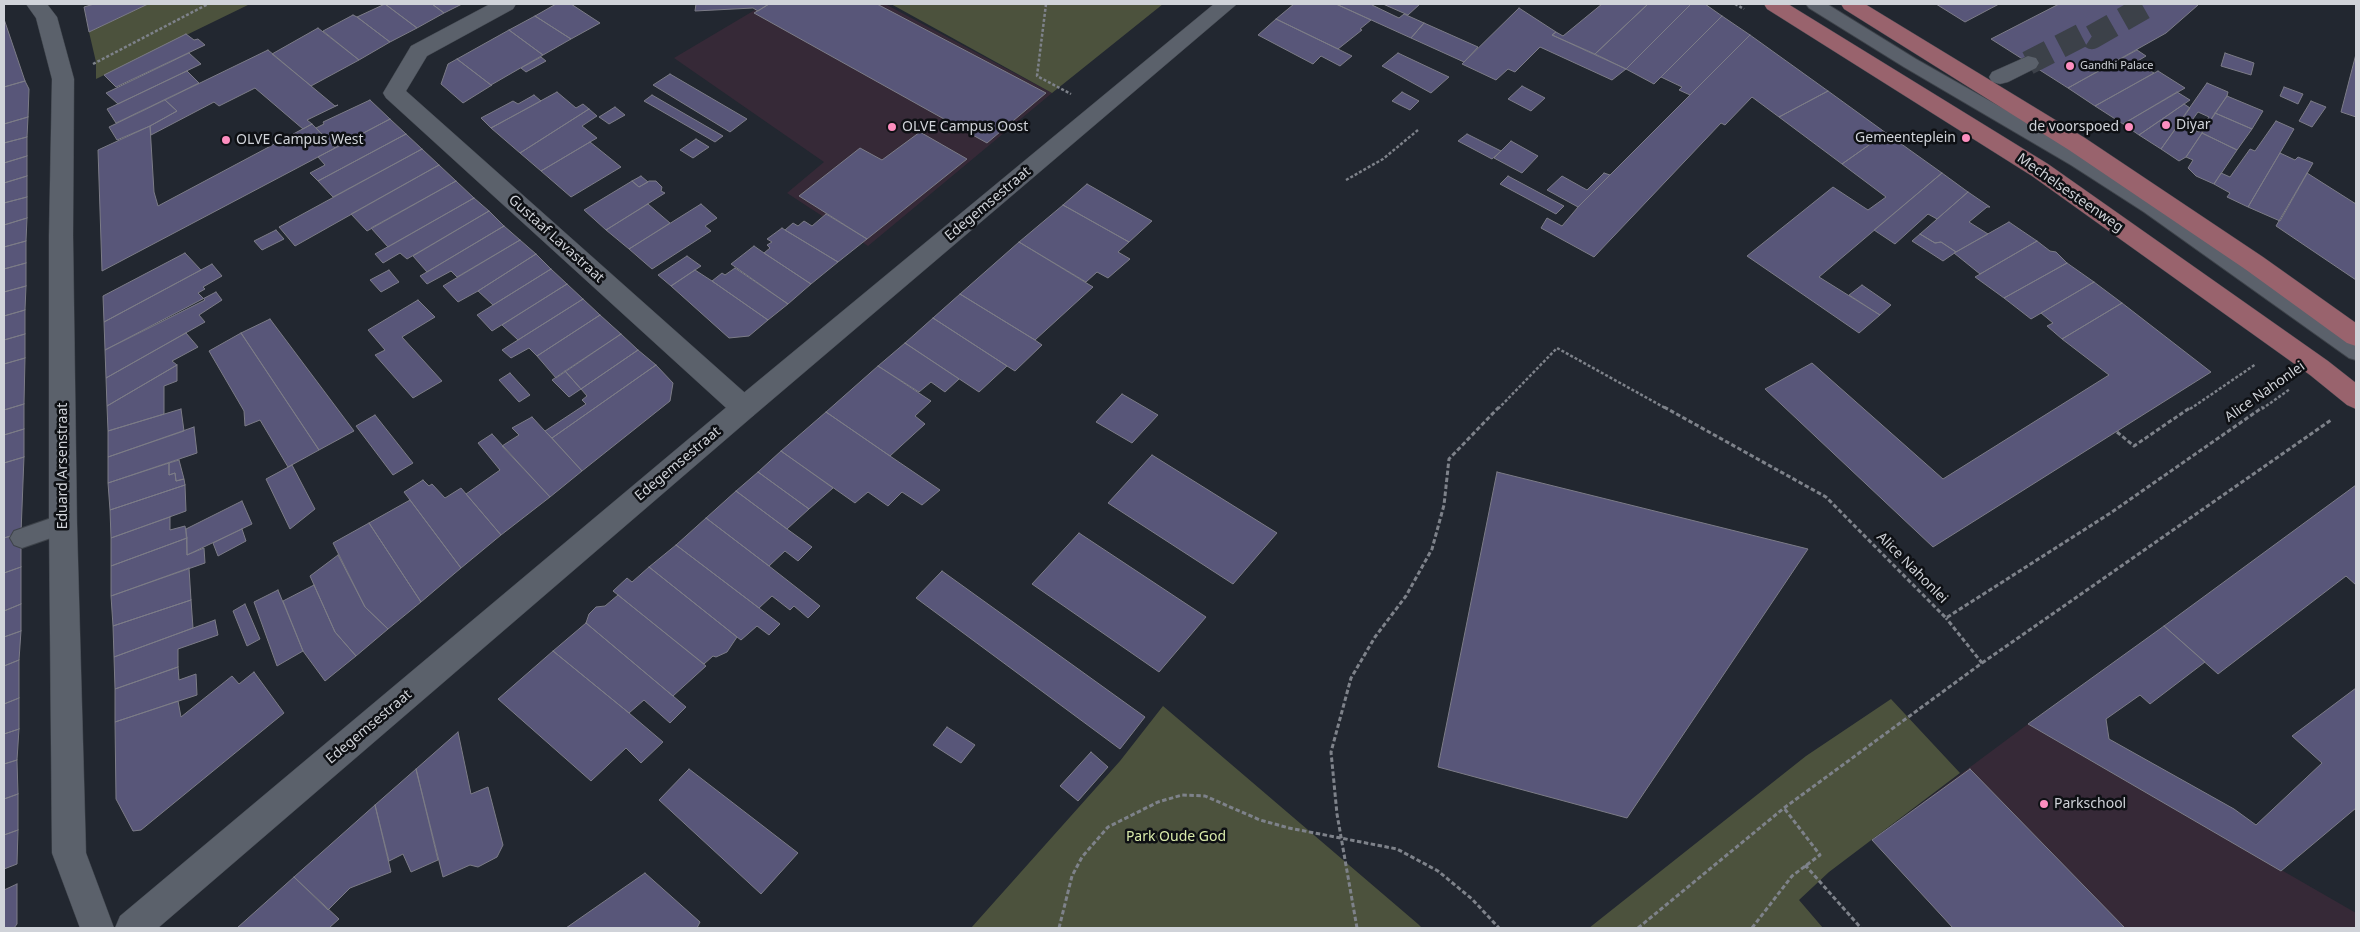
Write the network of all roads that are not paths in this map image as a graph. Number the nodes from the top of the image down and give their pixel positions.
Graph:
1 (36, 4) edge
2 (506, 4) edge
3 (1227, 4) edge
4 (1815, 4) edge
5 (1851, 4) edge
6 (1782, 6) edge
7 (2028, 63) tunnel mouth
8 (2000, 77) dead end
9 (2356, 336) edge
10 (2356, 352) edge
11 (2356, 398) edge
12 (744, 408) junction
13 (63, 524) junction
14 (22, 538) dead end
15 (97, 928) edge
16 (132, 928) edge

1 - 13 street, Eduard Arsenstraat
2 - 12 street, Gustaaf Lavastraat
3 - 12 street, Edegemsestraat
4 - 10 lane
5 - 9 main road
6 - 11 main road, Mechelsesteenweg
7 - 8 street
12 - 16 street, Edegemsestraat
13 - 14 lane
13 - 15 street, Eduard Arsenstraat

